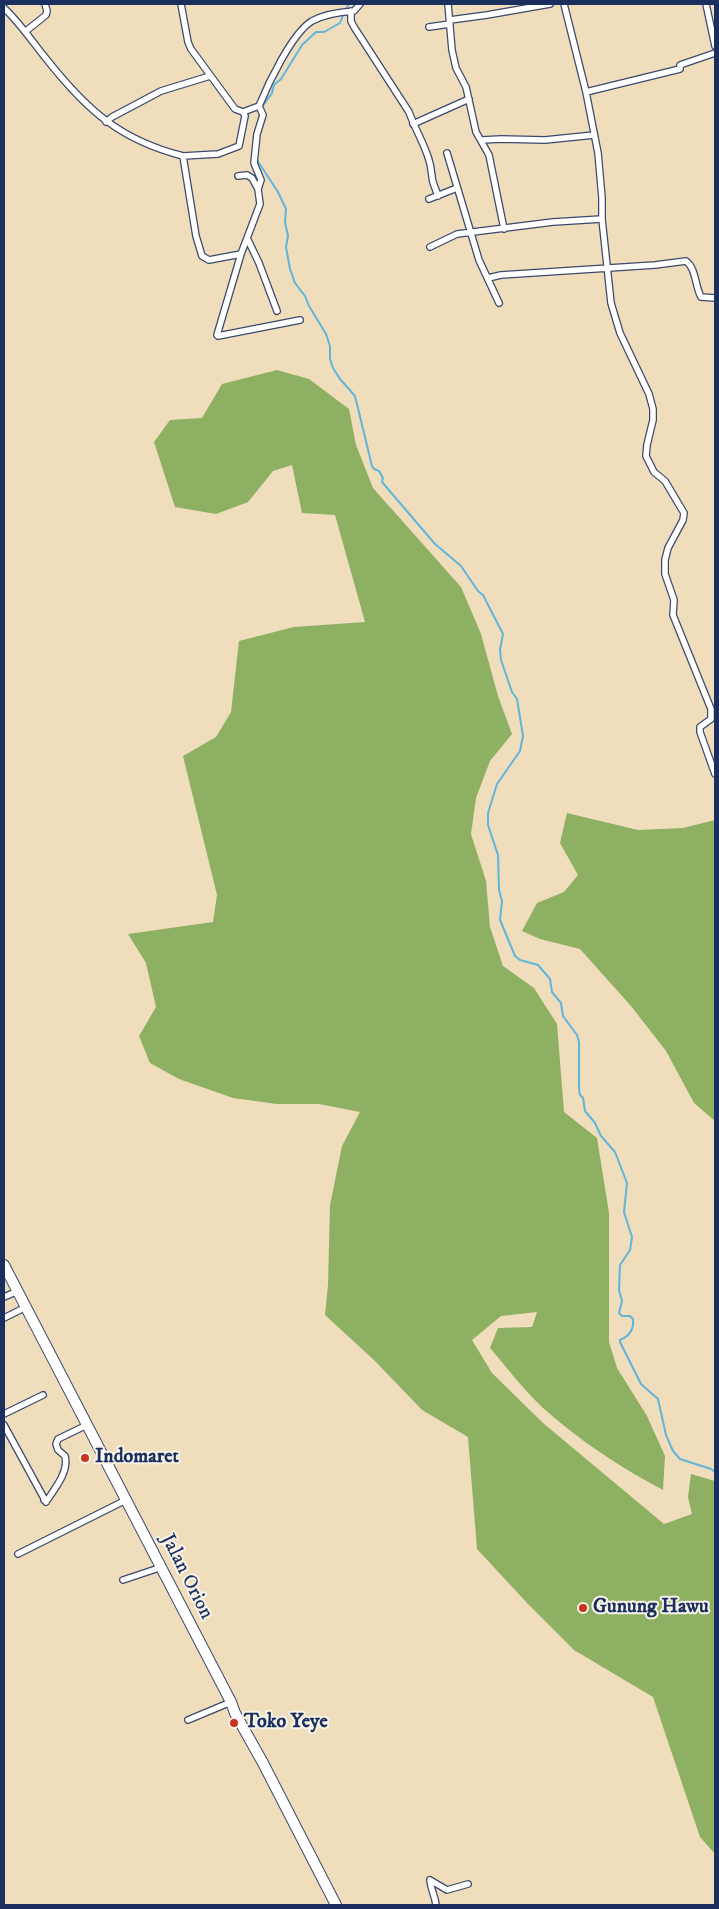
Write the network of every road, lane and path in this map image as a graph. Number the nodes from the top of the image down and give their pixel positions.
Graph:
1 (45, 4) edge
2 (180, 4) edge
3 (360, 4) edge
4 (448, 4) edge
5 (550, 4) edge
6 (564, 4) edge
7 (706, 4) edge
8 (4, 8) edge
9 (348, 11) junction
10 (450, 22) junction
11 (428, 27) dead end
12 (26, 31) junction
13 (715, 46) edge
14 (715, 53) edge
15 (210, 76) junction
16 (586, 92) junction
17 (469, 99) junction
18 (259, 106) junction
19 (243, 112) junction
20 (106, 122) junction
21 (413, 124) junction
22 (594, 135) junction
23 (482, 140) junction
24 (448, 153) dead end
25 (183, 156) junction
26 (238, 176) dead end
27 (457, 188) junction
28 (258, 189) junction
29 (438, 196) junction
30 (429, 199) dead end
31 (602, 219) junction
32 (504, 229) junction
33 (472, 232) junction
34 (248, 240) junction
35 (430, 247) dead end
36 (242, 254) junction
37 (606, 269) junction
38 (488, 278) junction
39 (715, 298) edge
40 (499, 303) dead end
41 (277, 311) dead end
42 (300, 320) dead end
43 (715, 774) edge
44 (4, 1265) edge
45 (18, 1291) junction
46 (4, 1297) edge
47 (26, 1308) junction
48 (4, 1318) edge
49 (43, 1395) dead end
50 (4, 1414) edge
51 (88, 1424) junction
52 (4, 1425) edge
53 (126, 1500) junction
54 (18, 1554) dead end
55 (162, 1566) junction
56 (123, 1580) dead end
57 (231, 1702) junction
58 (188, 1720) dead end
59 (468, 1884) dead end
60 (336, 1905) edge
61 (436, 1905) edge

1 - 12 street
2 - 15 street
3 - 9 street
4 - 10 street
5 - 10 street
6 - 16 street
7 - 13 street
8 - 12 street
9 - 18 street
9 - 21 street
10 - 11 street
10 - 17 street
12 - 20 street
14 - 16 street
15 - 19 street
15 - 20 street
16 - 22 street
17 - 21 street
17 - 23 street
18 - 19 street
18 - 28 street
19 - 25 street
20 - 25 street
21 - 29 street
22 - 23 street
22 - 31 street
23 - 32 street
24 - 27 street
25 - 36 street
26 - 28 street
27 - 29 street
27 - 33 street
28 - 34 street
29 - 30 street
31 - 32 street
31 - 37 street
32 - 33 street
33 - 35 street
33 - 38 street
34 - 36 street
34 - 41 street
36 - 42 street
37 - 38 street
37 - 39 street
37 - 43 street
38 - 40 street
44 - 45 highway, Jalan Orion
45 - 46 street
45 - 47 highway, Jalan Orion
47 - 48 street
47 - 51 highway, Jalan Orion
49 - 50 street
51 - 52 street
51 - 53 highway, Jalan Orion
53 - 54 street
53 - 55 highway, Jalan Orion
55 - 56 street
55 - 57 highway, Jalan Orion
57 - 58 street
57 - 60 highway, Jalan Orion
59 - 61 street

